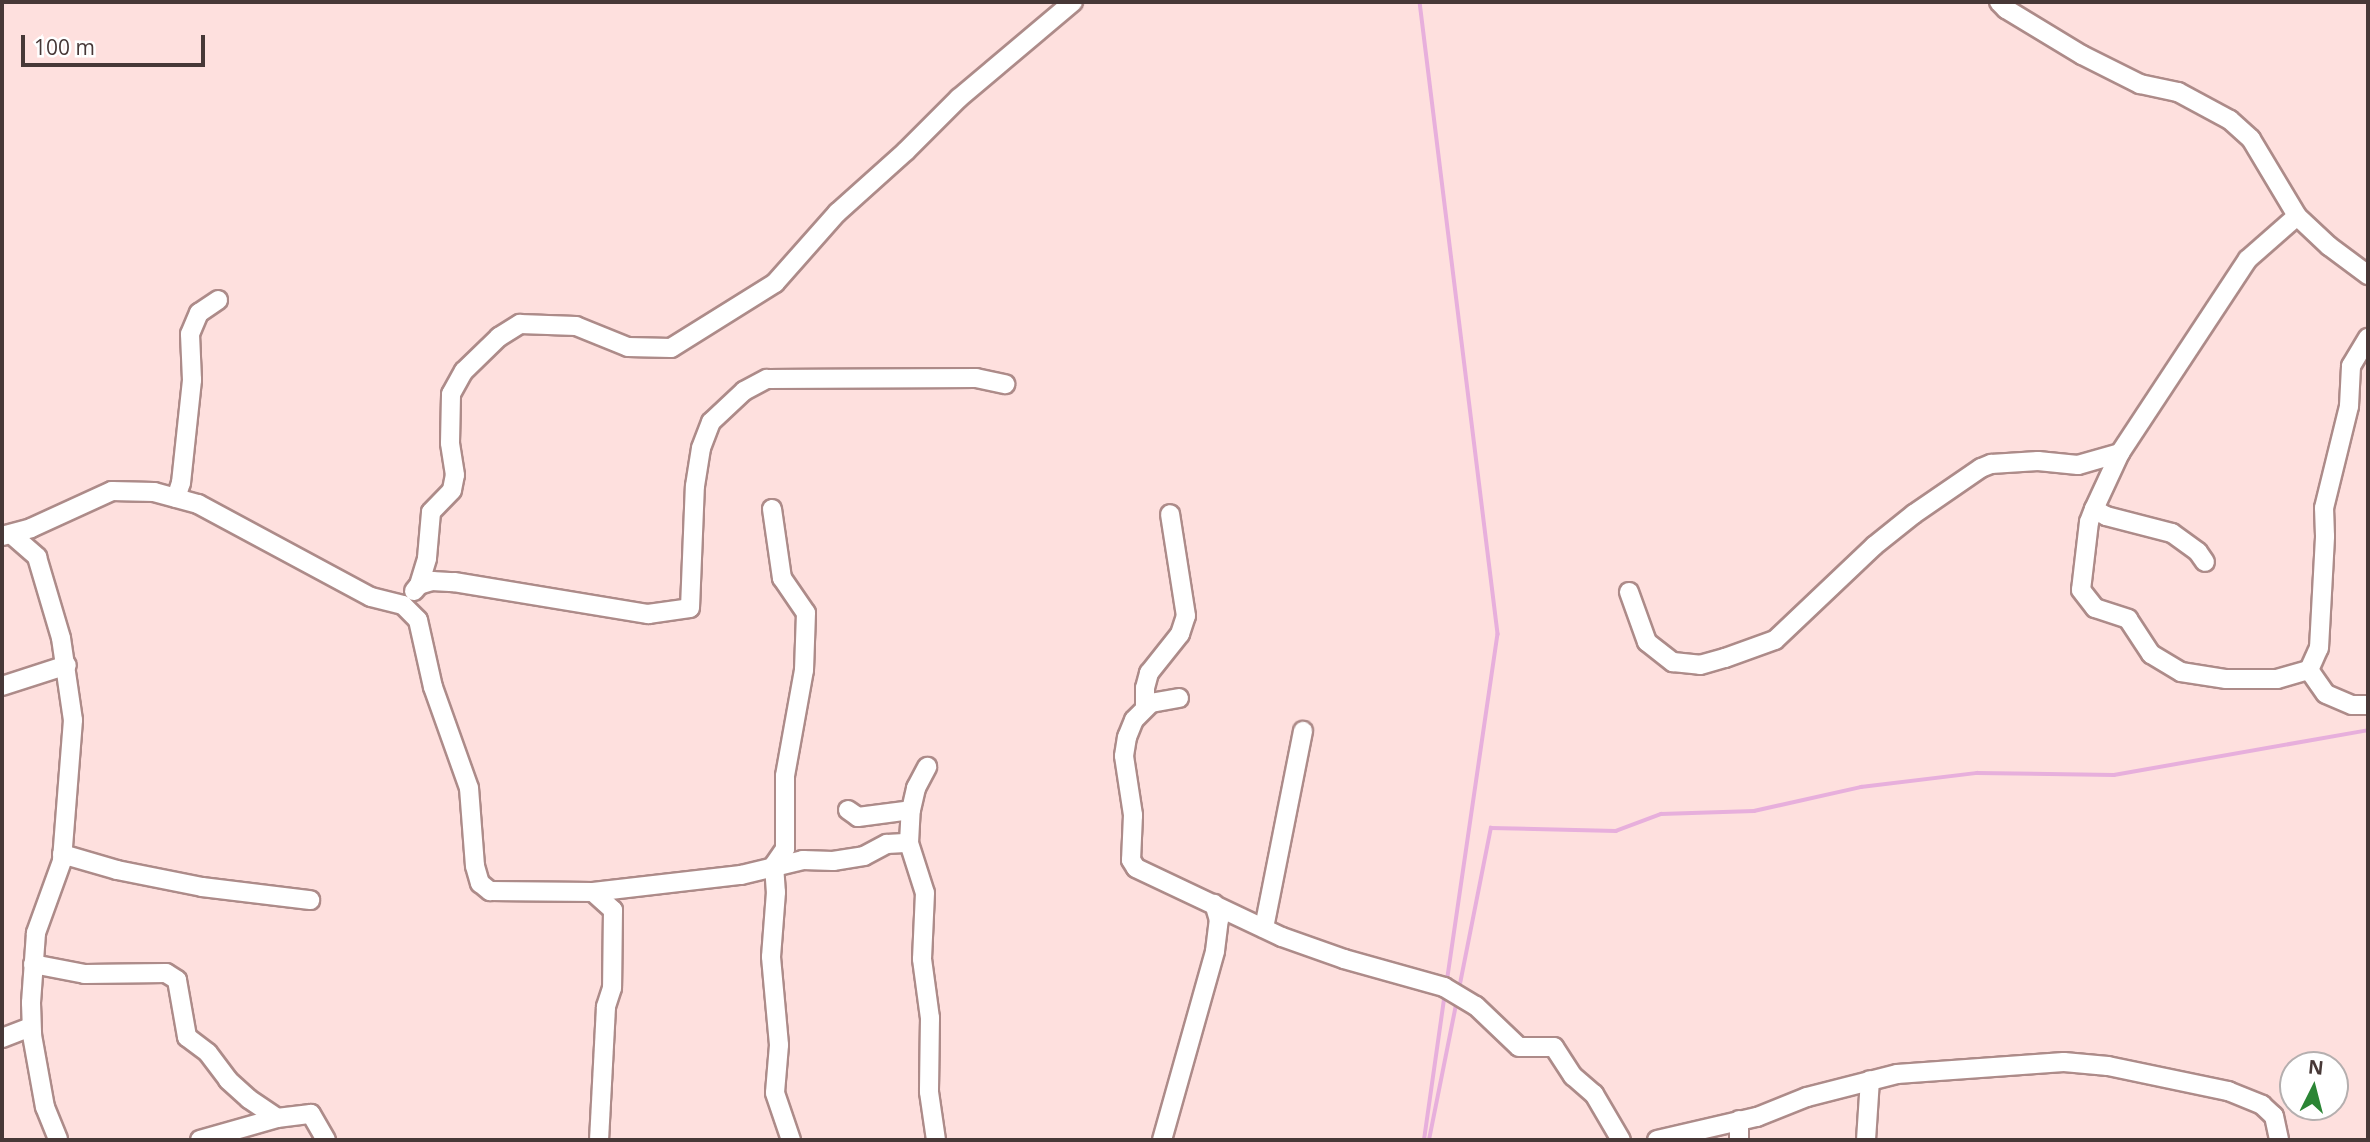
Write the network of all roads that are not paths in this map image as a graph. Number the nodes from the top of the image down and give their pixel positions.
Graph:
1 (1073, 2) edge
2 (1999, 2) edge
3 (2297, 216) junction
4 (2368, 275) edge
5 (218, 300) dead end
6 (2368, 338) edge
7 (1005, 384) dead end
8 (2120, 453) junction
9 (176, 498) junction
10 (772, 509) dead end
11 (2094, 509) junction
12 (1170, 514) dead end
13 (6, 535) edge
14 (2204, 562) dead end
15 (419, 585) junction
16 (1629, 593) dead end
17 (403, 605) junction
18 (67, 665) junction
19 (2309, 670) junction
20 (2, 686) edge
21 (1179, 698) dead end
22 (2368, 705) edge
23 (1145, 708) junction
24 (1303, 731) dead end
25 (926, 767) dead end
26 (848, 810) dead end
27 (911, 810) junction
28 (909, 843) junction
29 (62, 854) junction
30 (774, 865) junction
31 (593, 892) junction
32 (310, 900) dead end
33 (1214, 904) junction
34 (1264, 928) junction
35 (33, 964) junction
36 (31, 1027) junction
37 (2, 1038) edge
38 (1870, 1080) junction
39 (277, 1118) junction
40 (1740, 1120) junction
41 (58, 1140) edge
42 (200, 1140) edge
43 (326, 1140) edge
44 (599, 1140) edge
45 (790, 1140) edge
46 (936, 1140) edge
47 (1162, 1140) edge
48 (1621, 1140) edge
49 (1657, 1140) edge
50 (1739, 1140) edge
51 (1866, 1140) edge
52 (2279, 1140) edge

1 - 15 street
2 - 3 street
3 - 4 street
3 - 8 street
5 - 9 street
6 - 19 street
7 - 15 street
8 - 11 street
8 - 16 street
9 - 13 street
9 - 17 street
10 - 30 street
11 - 14 street
11 - 19 street
12 - 23 street
13 - 18 street
15 - 17 street
17 - 31 street
18 - 20 street
18 - 29 street
19 - 22 street
21 - 23 street
23 - 33 street
24 - 34 street
25 - 27 street
26 - 27 street
27 - 28 street
28 - 30 street
28 - 46 street
29 - 32 street
29 - 35 street
30 - 31 street
30 - 45 street
31 - 44 street
33 - 34 street
33 - 47 street
34 - 48 street
35 - 36 street
35 - 39 street
36 - 37 street
36 - 41 street
38 - 40 street
38 - 51 street
38 - 52 street
39 - 42 street
39 - 43 street
40 - 49 street
40 - 50 street

